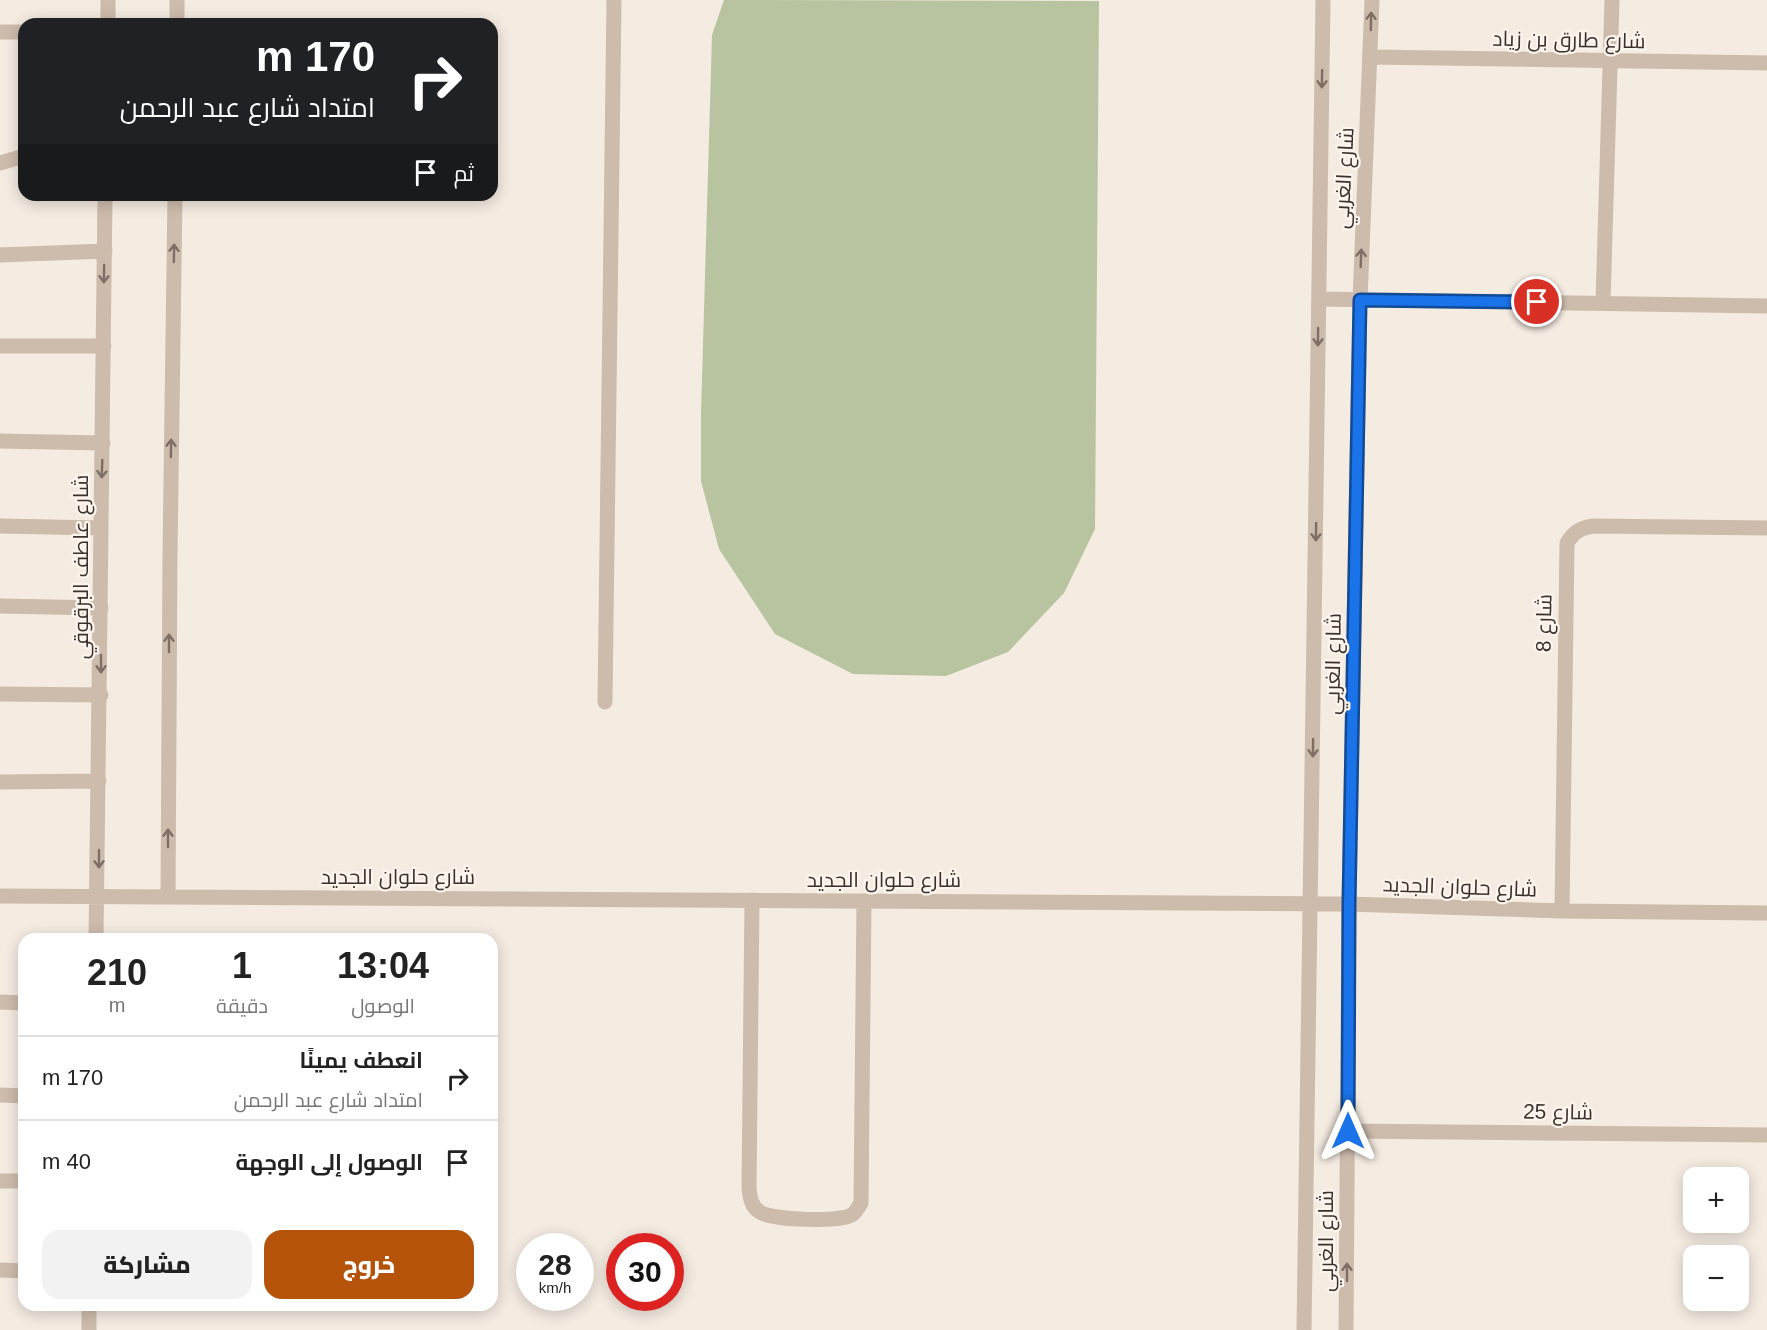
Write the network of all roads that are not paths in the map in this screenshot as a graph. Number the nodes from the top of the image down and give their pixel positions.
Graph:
1 (108, 0) edge
2 (177, 0) edge
3 (614, 0) edge
4 (1323, 0) edge
5 (1372, 0) edge
6 (1612, 0) edge
7 (108, 18) edge
8 (177, 18) edge
9 (0, 32) edge
10 (18, 32) edge
11 (1371, 57) junction
12 (1611, 62) junction
13 (1767, 63) edge
14 (18, 158) edge
15 (0, 163) edge
16 (105, 201) edge
17 (174, 201) edge
18 (105, 251) junction
19 (0, 255) edge
20 (1319, 298) junction
21 (1360, 300) junction
22 (1603, 303) junction
23 (1767, 306) edge
24 (0, 346) edge
25 (104, 346) junction
26 (0, 441) edge
27 (103, 443) junction
28 (0, 526) edge
29 (100, 528) junction
30 (1767, 528) edge
31 (0, 606) edge
32 (101, 608) junction
33 (0, 694) edge
34 (101, 695) junction
35 (605, 702) dead end
36 (99, 781) junction
37 (0, 782) edge
38 (0, 896) edge
39 (98, 897) junction
40 (168, 897) junction
41 (752, 900) junction
42 (864, 901) junction
43 (1311, 904) junction
44 (1349, 904) junction
45 (1562, 911) junction
46 (1767, 913) edge
47 (96, 933) edge
48 (0, 1002) edge
49 (18, 1003) edge
50 (0, 1095) edge
51 (18, 1096) edge
52 (1348, 1131) junction
53 (1767, 1135) edge
54 (0, 1181) edge
55 (18, 1181) edge
56 (0, 1270) edge
57 (18, 1271) edge
58 (90, 1311) edge
59 (89, 1330) edge
60 (1304, 1330) edge
61 (1346, 1330) edge

1 - 7 street
2 - 8 street
3 - 35 street
4 -> 20 street, شارع الغربي
11 -> 5 street, شارع الغربي
6 - 12 street
9 - 10 street
11 - 12 street, شارع طارق بن زياد
21 -> 11 street, شارع الغربي
12 - 13 street, شارع طارق بن زياد
12 - 22 street
14 - 15 street
16 - 18 street, شارع عاطف البرقوقي
40 -> 17 street
18 - 19 street
18 -> 25 street, شارع عاطف البرقوقي
20 - 21 street
20 -> 43 street, شارع الغربي
21 - 22 street
21 - 44 street, شارع الغربي
22 - 23 street
24 - 25 street
25 - 27 street, شارع عاطف البرقوقي
26 - 27 street
27 -> 29 street, شارع عاطف البرقوقي
28 - 29 street
29 - 32 street, شارع عاطف البرقوقي
30 - 45 street, شارع 8
31 - 32 street
32 -> 34 street, شارع عاطف البرقوقي
33 - 34 street
34 - 36 street, شارع عاطف البرقوقي
36 - 37 street
36 -> 39 street, شارع عاطف البرقوقي
38 - 39 street, شارع حلوان الجديد
39 - 40 street, شارع حلوان الجديد
39 - 47 street, شارع عاطف البرقوقي
40 - 41 street, شارع حلوان الجديد
41 - 42 street, شارع حلوان الجديد
41 - 42 street
42 - 43 street, شارع حلوان الجديد
43 - 44 street, شارع حلوان الجديد
43 - 60 street, شارع الغربي
44 - 45 street, شارع حلوان الجديد
44 - 52 street, شارع الغربي
45 - 46 street, شارع حلوان الجديد
48 - 49 street
50 - 51 street
52 - 53 street, شارع 25
61 -> 52 street, شارع الغربي
54 - 55 street
56 - 57 street
58 - 59 street

